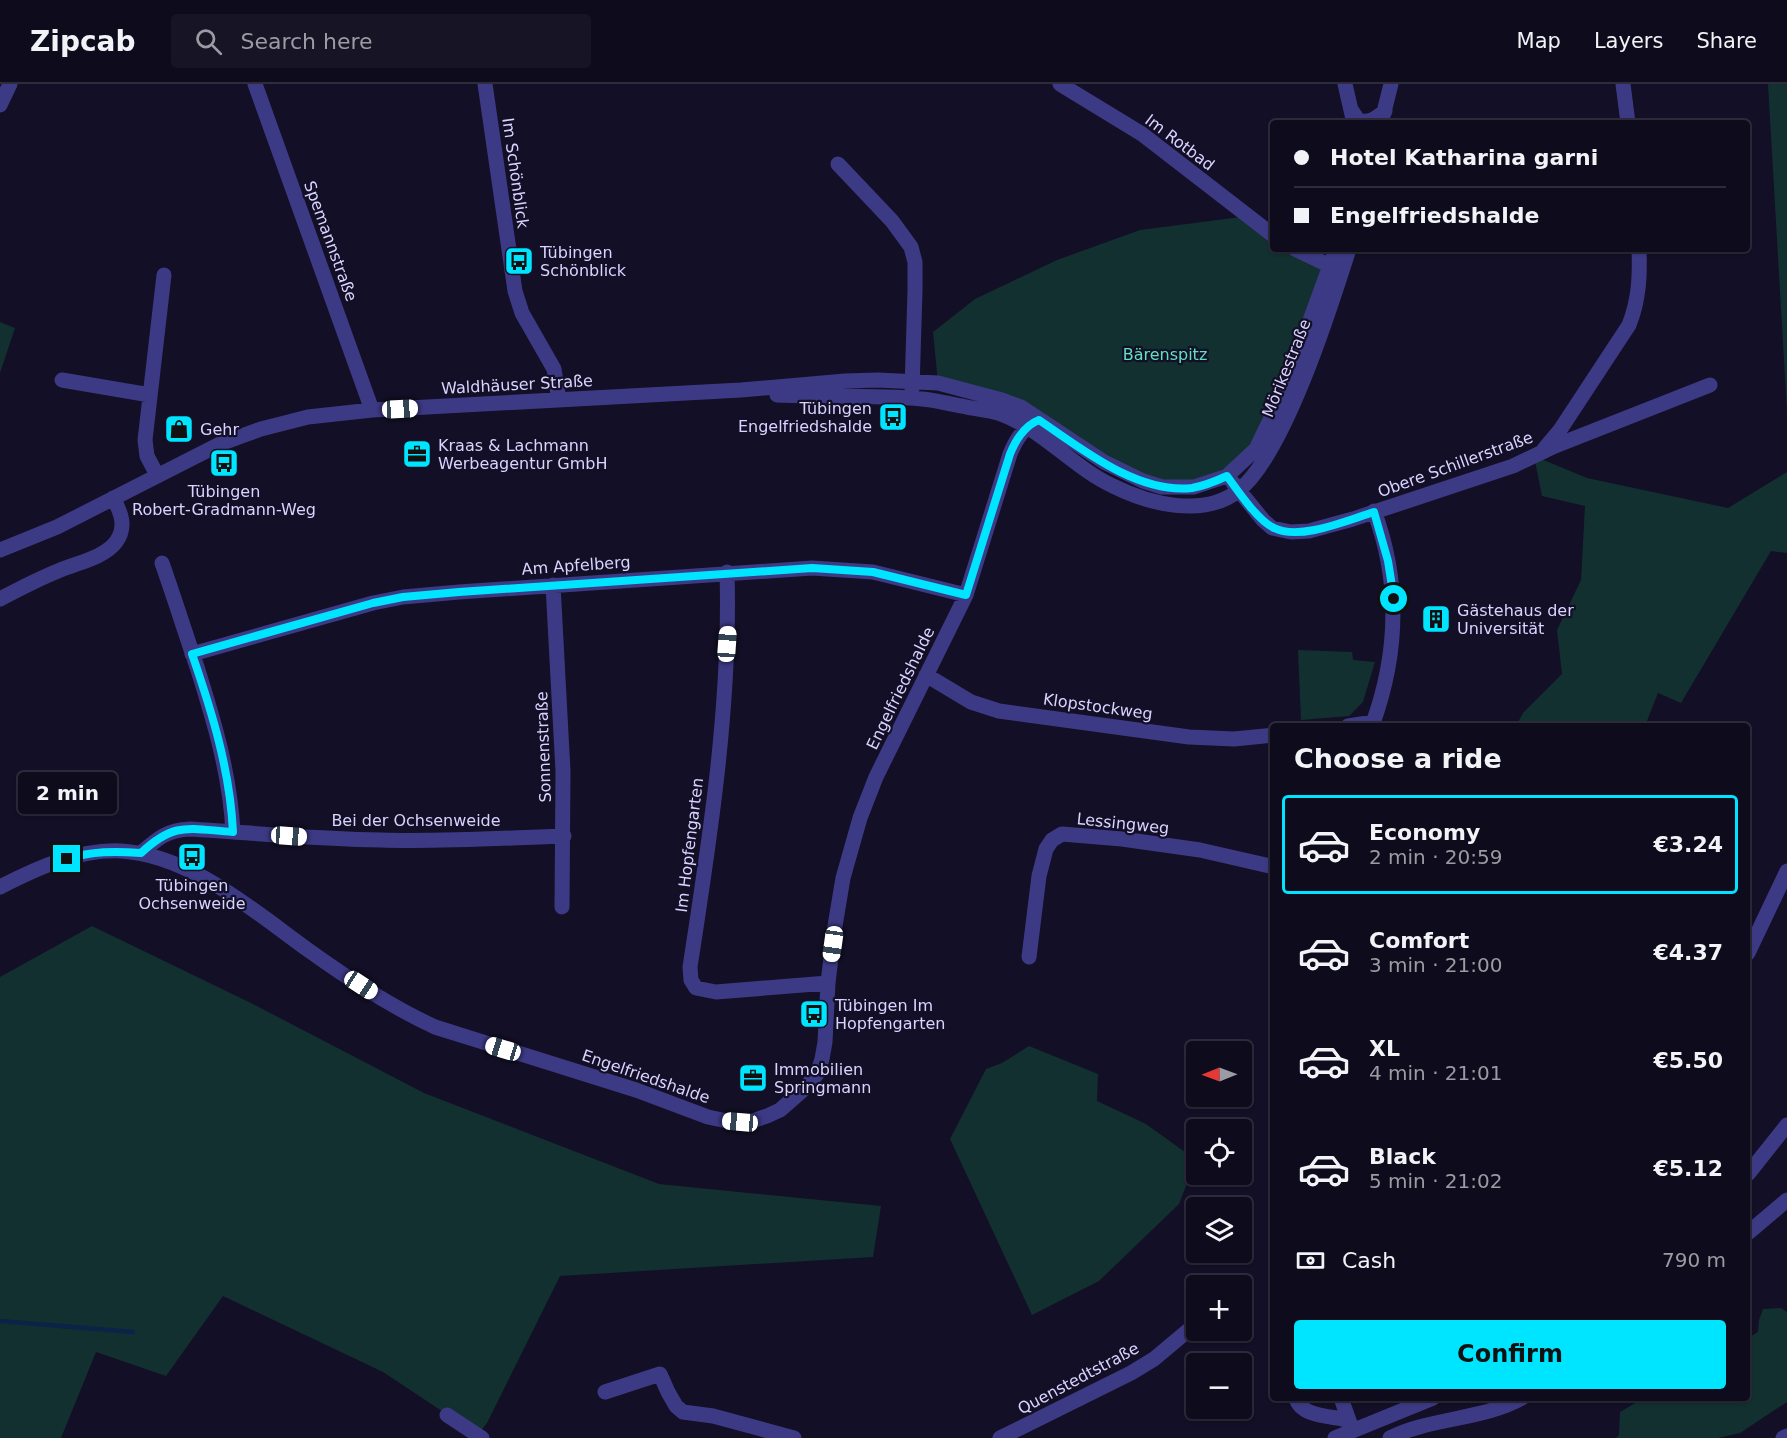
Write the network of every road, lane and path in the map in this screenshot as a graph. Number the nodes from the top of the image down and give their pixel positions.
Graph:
1 (10, 84) edge
2 (255, 84) edge
3 (485, 84) edge
4 (1060, 84) edge
5 (1345, 84) edge
6 (1391, 84) edge
7 (1623, 84) edge
8 (0, 105) edge
9 (1352, 117) edge
10 (1383, 117) edge
11 (1628, 120) edge
12 (837, 164) dead end
13 (1270, 233) edge
14 (1301, 252) edge
15 (1639, 252) edge
16 (1337, 260) edge
17 (164, 275) dead end
18 (62, 380) dead end
19 (913, 381) junction
20 (1710, 385) dead end
21 (741, 390) junction
22 (150, 395) junction
23 (911, 398) junction
24 (559, 400) junction
25 (372, 410) junction
26 (1033, 424) junction
27 (1534, 456) junction
28 (157, 475) junction
29 (1227, 476) junction
30 (1238, 491) junction
31 (113, 498) junction
32 (1374, 512) junction
33 (0, 549) edge
34 (162, 563) dead end
35 (727, 572) junction
36 (553, 585) junction
37 (966, 595) junction
38 (0, 599) edge
39 (192, 654) junction
40 (926, 675) junction
41 (1373, 723) edge
42 (1270, 735) edge
43 (233, 832) junction
44 (564, 837) junction
45 (141, 853) junction
46 (1270, 866) edge
47 (1787, 871) edge
48 (0, 887) edge
49 (562, 907) dead end
50 (1750, 949) edge
51 (1029, 957) dead end
52 (828, 983) junction
53 (1787, 1125) edge
54 (1750, 1171) edge
55 (1787, 1200) edge
56 (1750, 1231) edge
57 (1186, 1332) edge
58 (605, 1392) dead end
59 (1297, 1401) edge
60 (1342, 1401) edge
61 (1424, 1401) edge
62 (1515, 1401) edge
63 (447, 1415) dead end
64 (1350, 1426) junction
65 (482, 1438) edge
66 (794, 1438) edge
67 (1000, 1438) edge
68 (1335, 1438) edge
69 (1390, 1438) edge

1 - 8 street
2 - 25 street, Spemannstraße
3 - 24 street, Im Schönblick
4 - 13 street, Im Rotbad
5 - 9 street
6 - 10 street
7 - 11 street
12 - 19 street
14 - 16 street
15 - 27 street
16 - 29 street, Mörikestraße
16 - 30 street, Mörikestraße
17 - 22 street
18 - 22 street
19 - 21 street, Waldhäuser Straße
19 - 23 street
19 - 26 street, Waldhäuser Straße
20 - 27 street, Obere Schillerstraße
21 - 23 street, Waldhäuser Straße
21 - 24 street, Waldhäuser Straße
22 - 28 street
23 - 26 street, Waldhäuser Straße
24 - 25 street, Waldhäuser Straße
25 - 28 street, Waldhäuser Straße
26 - 29 street, Waldhäuser Straße
26 - 30 street, Waldhäuser Straße
26 - 37 street, Engelfriedshalde
27 - 32 street, Obere Schillerstraße
28 - 31 street, Waldhäuser Straße
29 - 30 street, Obere Schillerstraße
30 - 32 street, Obere Schillerstraße
31 - 33 street, Waldhäuser Straße
31 - 38 street
32 - 41 street
34 - 39 street
35 - 36 street, Am Apfelberg
35 - 37 street, Am Apfelberg
35 - 52 street, Im Hopfengarten
36 - 39 street, Am Apfelberg
36 - 44 street, Sonnenstraße
37 - 40 street, Engelfriedshalde
39 - 43 street
40 - 42 street, Klopstockweg
40 - 52 street, Engelfriedshalde
43 - 44 street, Bei der Ochsenweide
43 - 45 street, Bei der Ochsenweide
44 - 49 street, Sonnenstraße
45 - 48 street, Engelfriedshalde
45 - 52 street, Engelfriedshalde
46 - 51 street, Lessingweg
47 - 50 street
53 - 54 street
55 - 56 street
57 - 67 street, Quenstedtstraße
58 - 66 street
59 - 64 street
60 - 64 street
61 - 64 street
62 - 69 street
63 - 65 street
64 - 68 street

